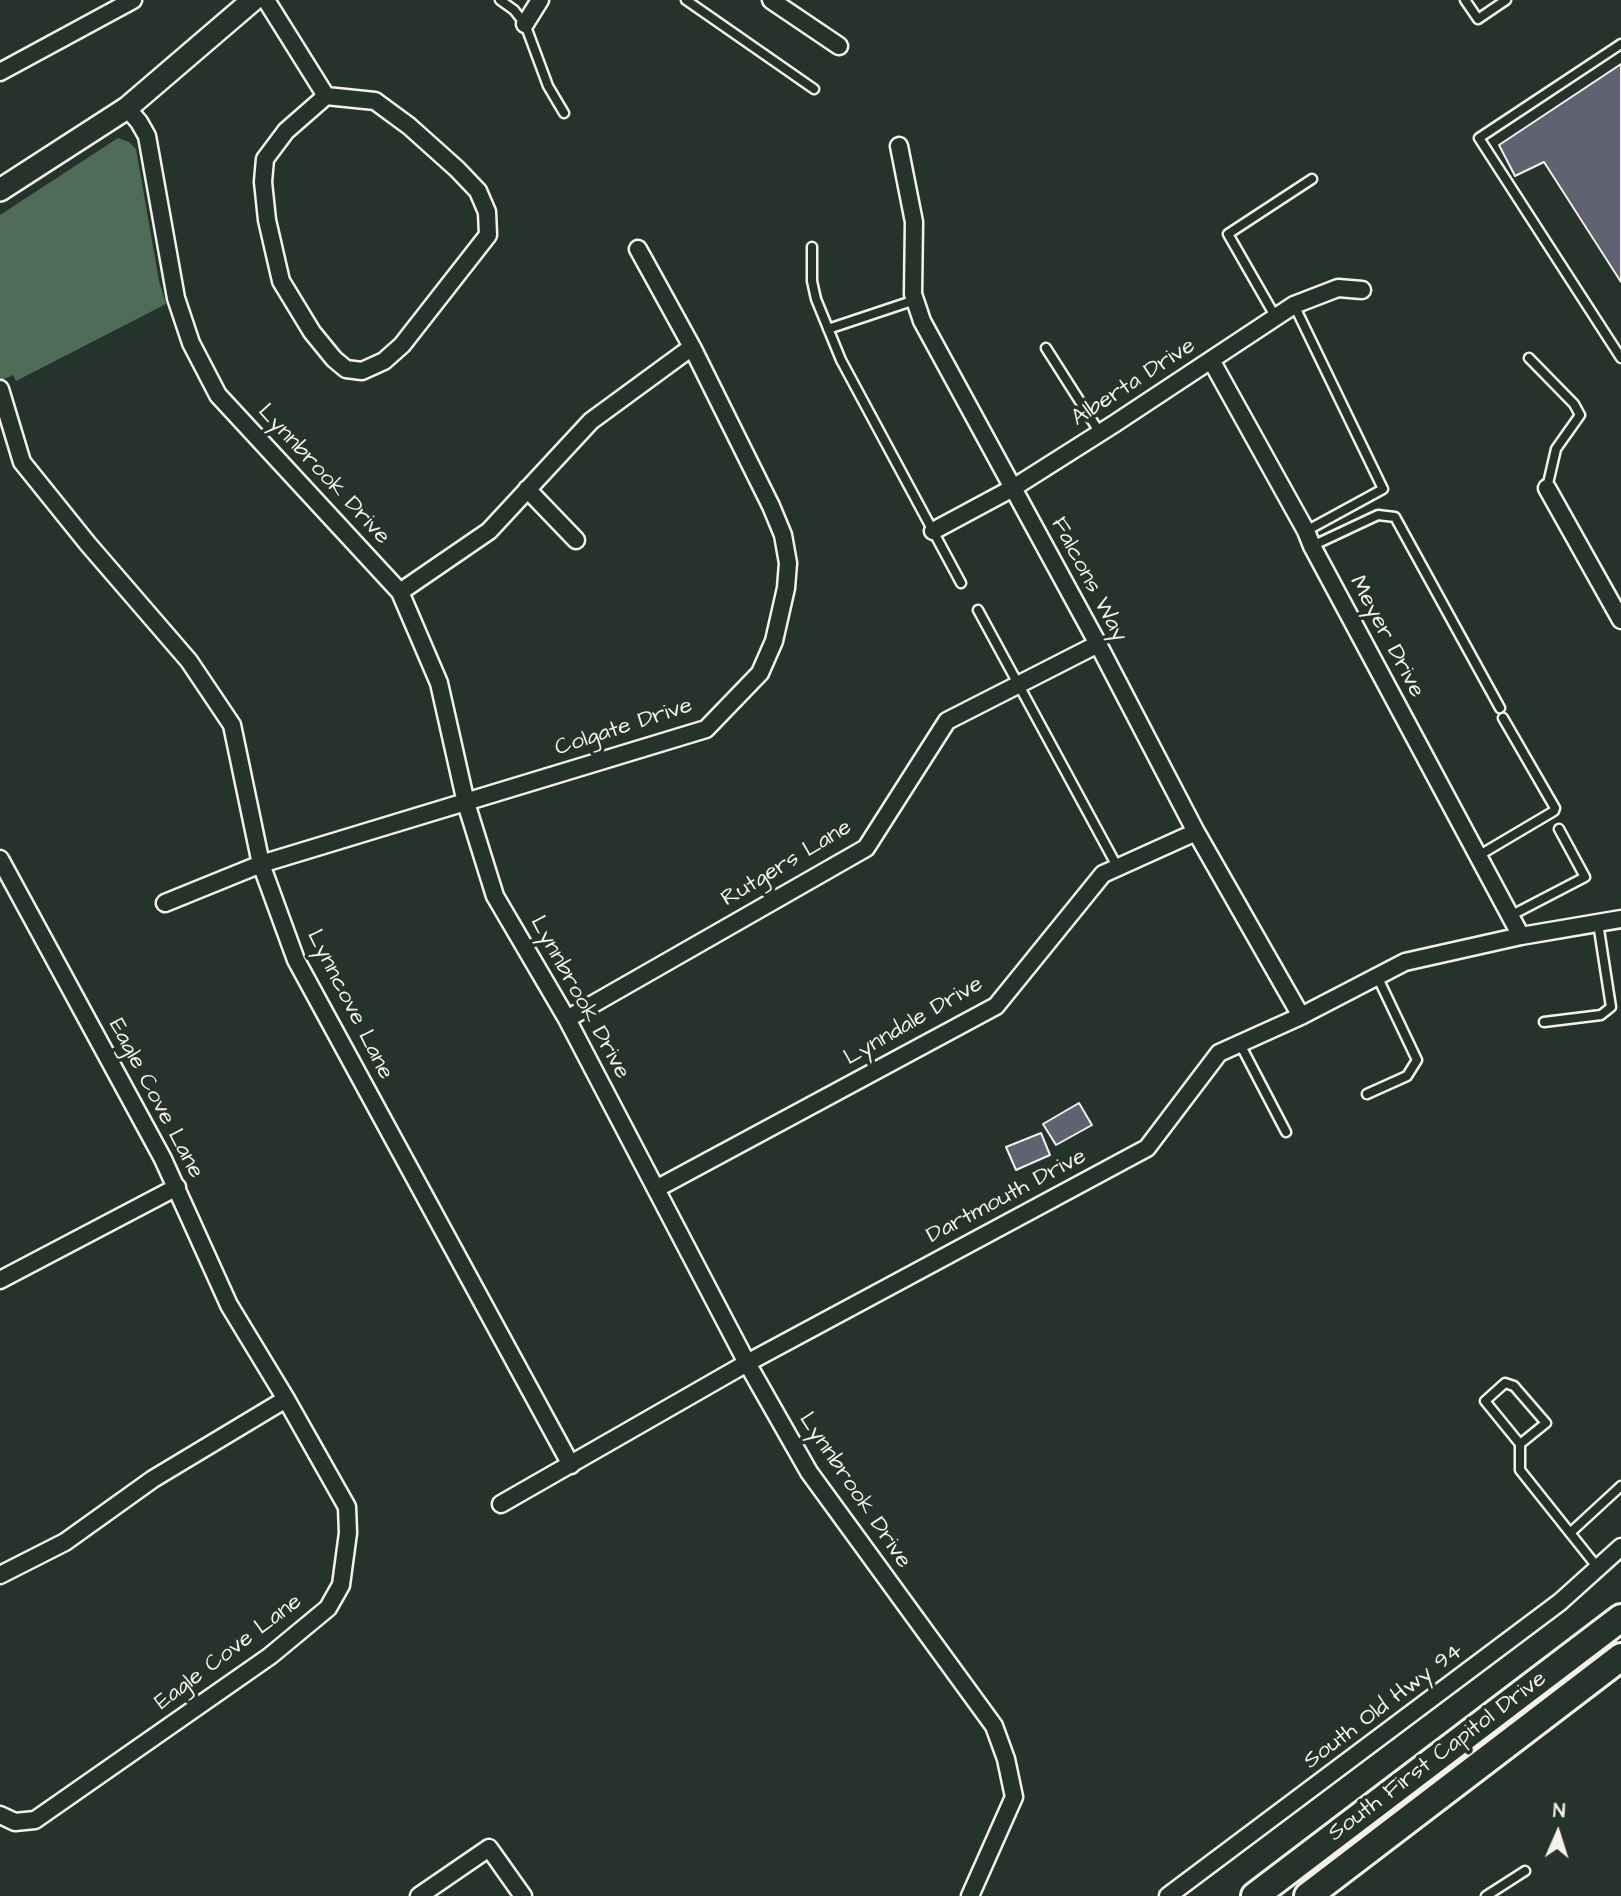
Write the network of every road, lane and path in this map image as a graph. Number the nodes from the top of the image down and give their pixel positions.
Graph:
1 (133, 0) edge
2 (253, 0) edge
3 (265, 0) edge
4 (500, 0) edge
5 (540, 0) edge
6 (686, 0) edge
7 (708, 0) edge
8 (771, 0) edge
9 (1465, 0) edge
10 (1506, 0) edge
11 (701, 10) junction
12 (525, 24) junction
13 (1621, 44) edge
14 (839, 46) dead end
15 (0, 72) edge
16 (814, 89) dead end
17 (326, 96) junction
18 (127, 108) junction
19 (564, 113) dead end
20 (899, 146) dead end
21 (1312, 179) dead end
22 (0, 190) edge
23 (812, 247) dead end
24 (638, 249) dead end
25 (1362, 290) dead end
26 (915, 300) junction
27 (1294, 305) junction
28 (1275, 316) junction
29 (828, 329) junction
30 (692, 347) junction
31 (1046, 348) dead end
32 (1530, 358) dead end
33 (1621, 358) edge
34 (1211, 360) junction
35 (0, 389) edge
36 (1100, 433) junction
37 (1013, 488) junction
38 (1547, 488) joint
39 (527, 489) junction
40 (933, 531) junction
41 (1309, 538) junction
42 (576, 540) dead end
43 (961, 583) dead end
44 (400, 593) junction
45 (978, 610) dead end
46 (1621, 620) edge
47 (1098, 644) junction
48 (1019, 684) junction
49 (1500, 708) dead end
50 (1503, 718) dead end
51 (466, 803) junction
52 (1559, 829) dead end
53 (1196, 832) junction
54 (1478, 856) junction
55 (0, 859) edge
56 (261, 864) junction
57 (1118, 868) junction
58 (165, 903) dead end
59 (1510, 916) junction
60 (1621, 919) edge
61 (1598, 923) junction
62 (1521, 936) junction
63 (1377, 976) junction
64 (1611, 1007) junction
65 (1621, 1009) edge
66 (1301, 1016) junction
67 (567, 1019) junction
68 (1545, 1022) dead end
69 (1240, 1044) junction
70 (1367, 1094) dead end
71 (1286, 1132) dead end
72 (177, 1187) junction
73 (656, 1189) junction
74 (0, 1280) edge
75 (747, 1363) junction
76 (286, 1399) junction
77 (1520, 1444) junction
78 (571, 1465) junction
79 (1621, 1486) edge
80 (501, 1504) dead end
81 (1570, 1533) junction
82 (1621, 1547) edge
83 (1598, 1568) junction
84 (0, 1575) edge
85 (1621, 1618) edge
86 (1621, 1657) edge
87 (0, 1815) edge
88 (1525, 1871) dead end
89 (419, 1896) edge
90 (523, 1896) edge
91 (970, 1896) edge
92 (1168, 1896) edge
93 (1255, 1896) edge
94 (1308, 1896) edge
95 (1486, 1896) edge

1 - 15 street
2 - 18 street
3 - 17 street
4 - 12 lane
5 - 12 street
6 - 11 lane
7 - 11 lane
8 - 14 street
9 - 10 lane
11 - 16 lane
12 - 19 lane
13 - 33 lane
17 - 17 street
18 - 22 street
18 - 44 street, Lynnbrook Drive
20 - 26 street, Falcons Way
21 - 28 lane
23 - 29 lane
24 - 30 street, Colgate Drive
25 - 27 street, Alberta Drive
26 - 29 lane
26 - 37 street, Falcons Way
27 - 28 street, Alberta Drive
27 - 41 lane
28 - 34 street, Alberta Drive
29 - 40 lane
30 - 39 street
30 - 51 street, Colgate Drive
31 - 36 lane
32 - 38 lane
34 - 36 street, Alberta Drive
34 - 41 street, Meyer Drive
35 - 56 street, Lynncove Lane
36 - 37 street, Alberta Drive
37 - 40 street, Alberta Drive
37 - 47 street, Falcons Way
38 - 46 street
39 - 42 street
39 - 44 street
40 - 43 lane
41 - 49 lane
41 - 54 street, Meyer Drive
44 - 51 street, Lynnbrook Drive
45 - 48 lane
47 - 48 street, Rutgers Lane
47 - 53 street, Falcons Way
48 - 57 lane
48 - 67 street, Rutgers Lane
50 - 54 lane
51 - 56 street, Colgate Drive
51 - 67 street, Lynnbrook Drive
52 - 59 lane
53 - 57 street, Lynndale Drive
53 - 66 street, Falcons Way
54 - 59 street, Meyer Drive
55 - 72 street, Eagle Cove Lane
56 - 58 street, Colgate Drive
56 - 78 street, Lynncove Lane
57 - 73 street, Lynndale Drive
59 - 62 street, Meyer Drive
60 - 61 street, Dartmouth Drive
61 - 62 street, Dartmouth Drive
61 - 64 lane
62 - 63 street, Dartmouth Drive
63 - 66 street, Dartmouth Drive
63 - 70 lane
64 - 65 lane
64 - 68 lane
66 - 69 street, Dartmouth Drive
67 - 73 street, Lynnbrook Drive
69 - 71 lane
69 - 75 street, Dartmouth Drive
72 - 74 street
72 - 76 street, Eagle Cove Lane
73 - 75 street, Lynnbrook Drive
75 - 78 street, Dartmouth Drive
75 - 91 street, Lynnbrook Drive
76 - 84 street
76 - 87 street, Eagle Cove Lane
77 - 77 lane
77 - 81 lane
78 - 80 street, Dartmouth Drive
79 - 81 lane
81 - 83 lane
82 - 83 street, South Old Hwy 94
83 - 92 street, South Old Hwy 94
85 - 93 highway, South First Capitol Drive
86 - 94 highway, South First Capitol Drive
88 - 95 lane
89 - 90 street

